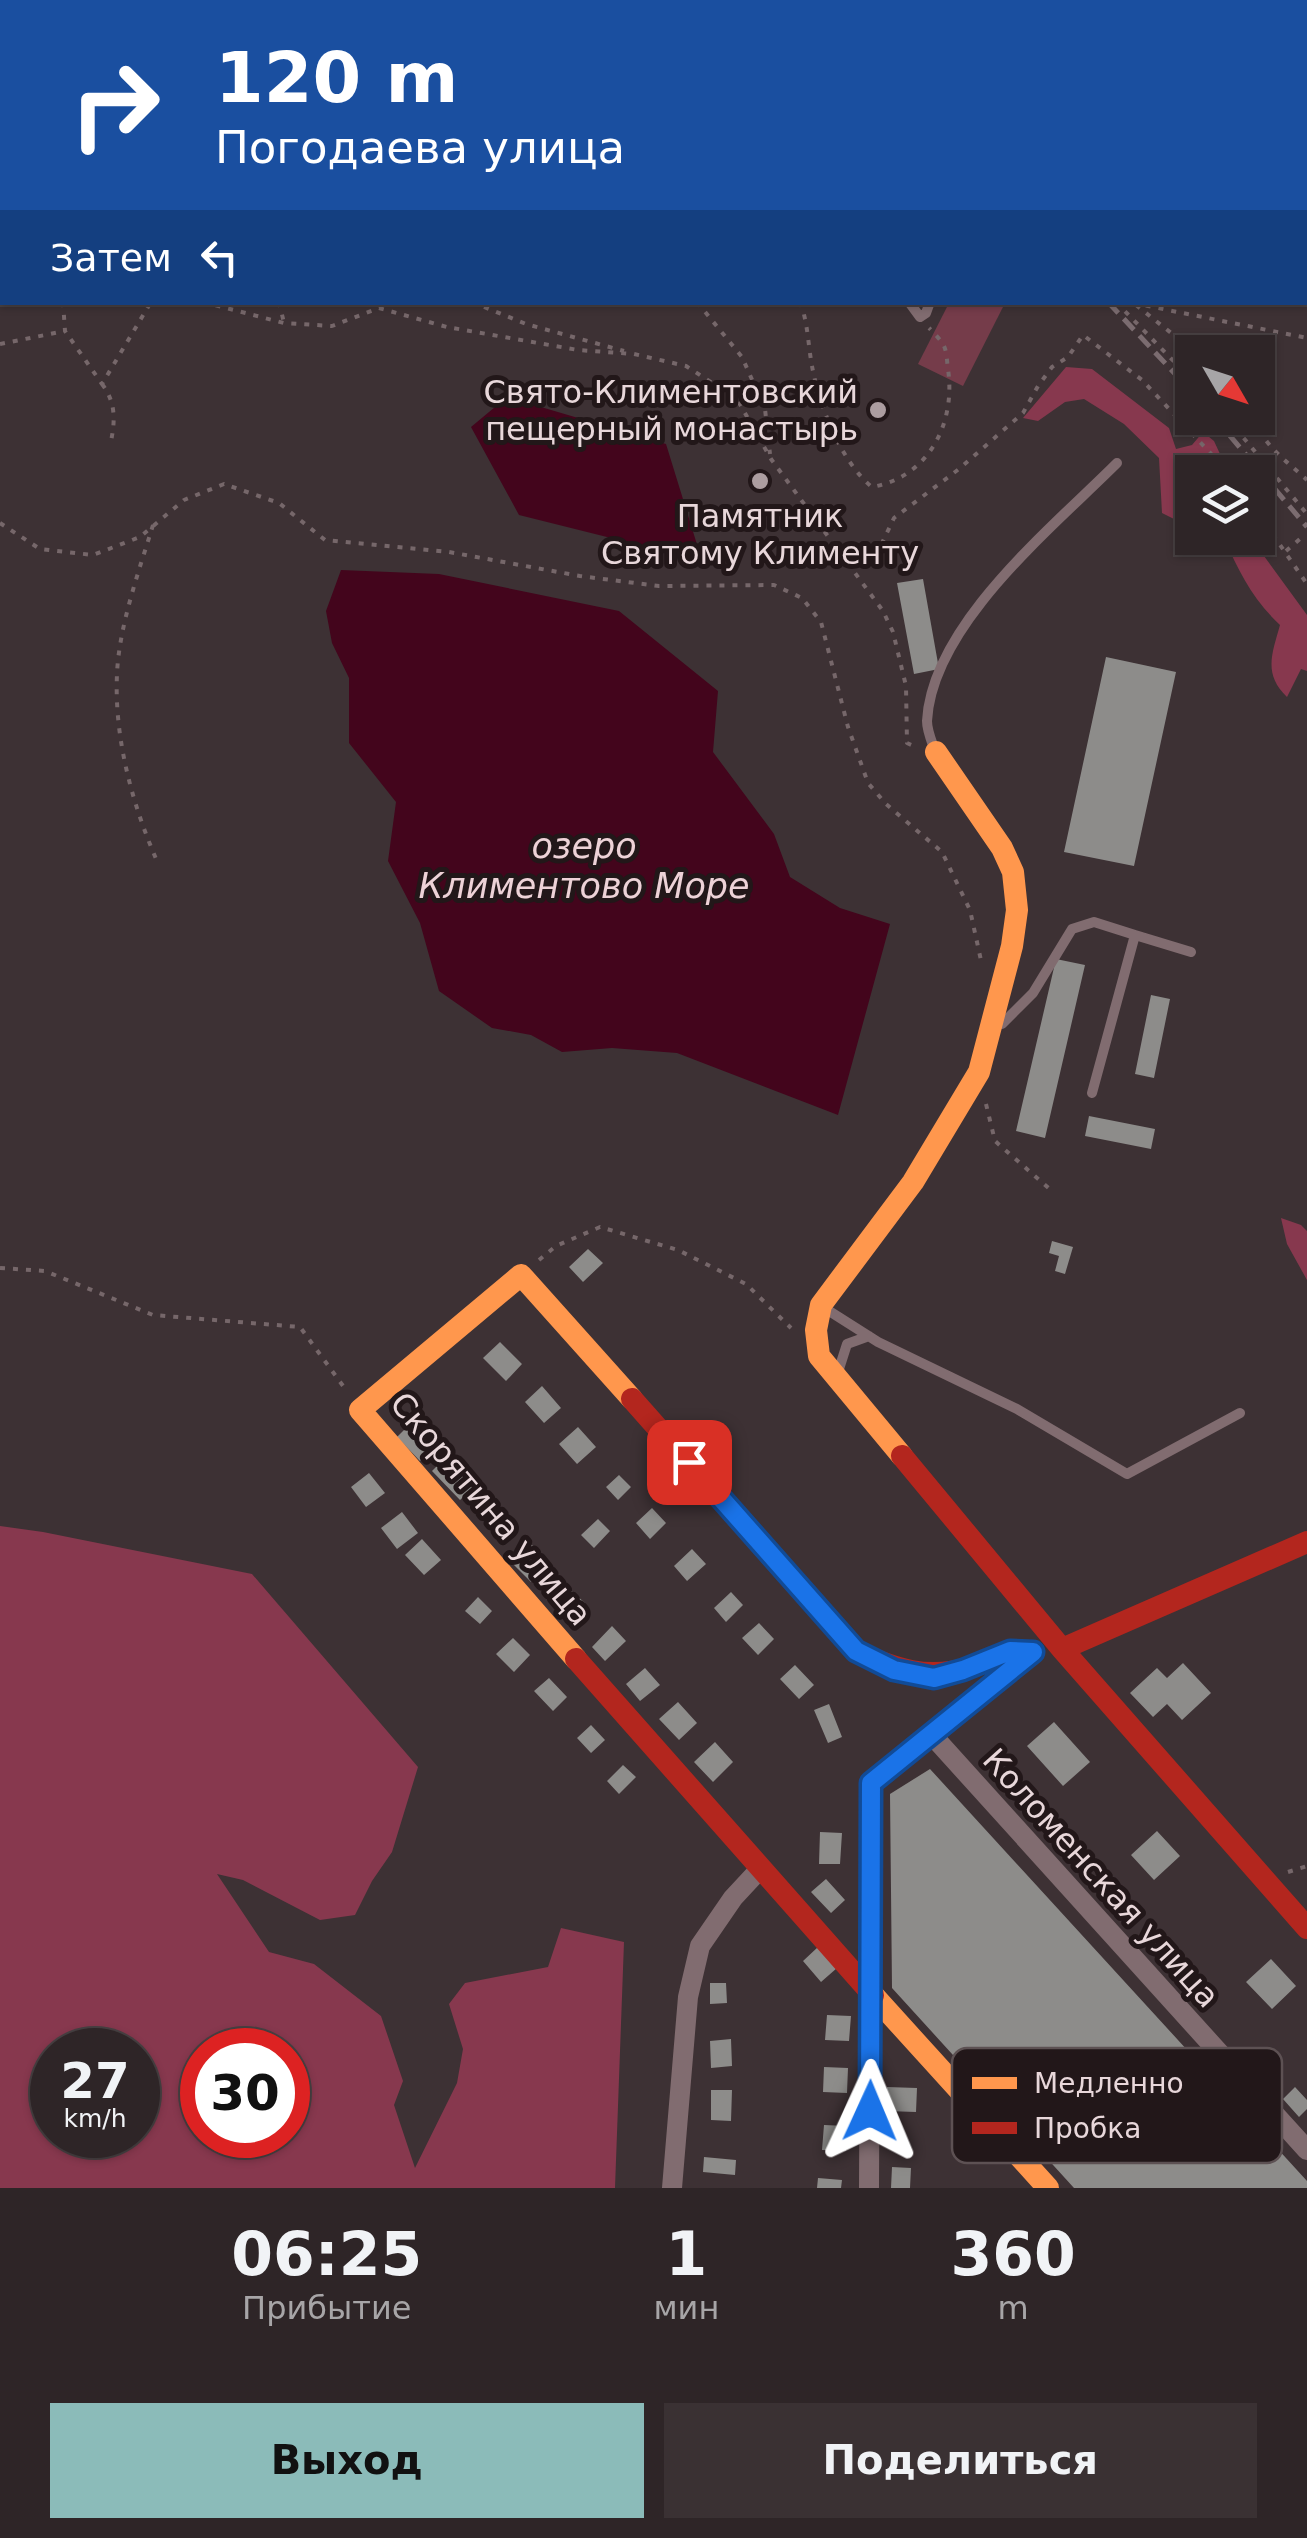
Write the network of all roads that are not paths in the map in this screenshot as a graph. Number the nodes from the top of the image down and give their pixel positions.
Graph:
1 (911, 305) edge
2 (929, 305) edge
3 (1117, 462) dead end
4 (936, 752) joint
5 (1135, 935) junction
6 (1191, 952) dead end
7 (990, 1035) junction
8 (1092, 1093) dead end
9 (821, 1306) junction
10 (869, 1336) junction
11 (842, 1384) junction
12 (1240, 1413) dead end
13 (1307, 1542) edge
14 (1062, 1649) junction
15 (1033, 1652) junction
16 (932, 1735) junction
17 (760, 1870) junction
18 (1307, 1928) edge
19 (872, 1996) junction
20 (1215, 2048) edge
21 (952, 2083) edge
22 (1282, 2122) edge
23 (1307, 2150) edge
24 (1025, 2163) edge
25 (672, 2188) edge
26 (869, 2188) edge
27 (1048, 2188) edge

1 - 2 lane
3 - 4 lane
4 - 7 street
5 - 6 lane
5 - 7 lane
5 - 8 lane
7 - 9 street
9 - 10 lane
9 - 11 street
10 - 11 lane
10 - 12 lane
11 - 14 street
13 - 14 street
14 - 15 street
14 - 18 street
15 - 16 street
15 - 17 street, Скорятина улица
16 - 19 street
16 - 20 street, Коломенская улица
17 - 19 street, Скорятина улица
17 - 25 street
19 - 21 street, Скорятина улица
19 - 26 street
22 - 23 street, Коломенская улица
24 - 27 street, Скорятина улица

